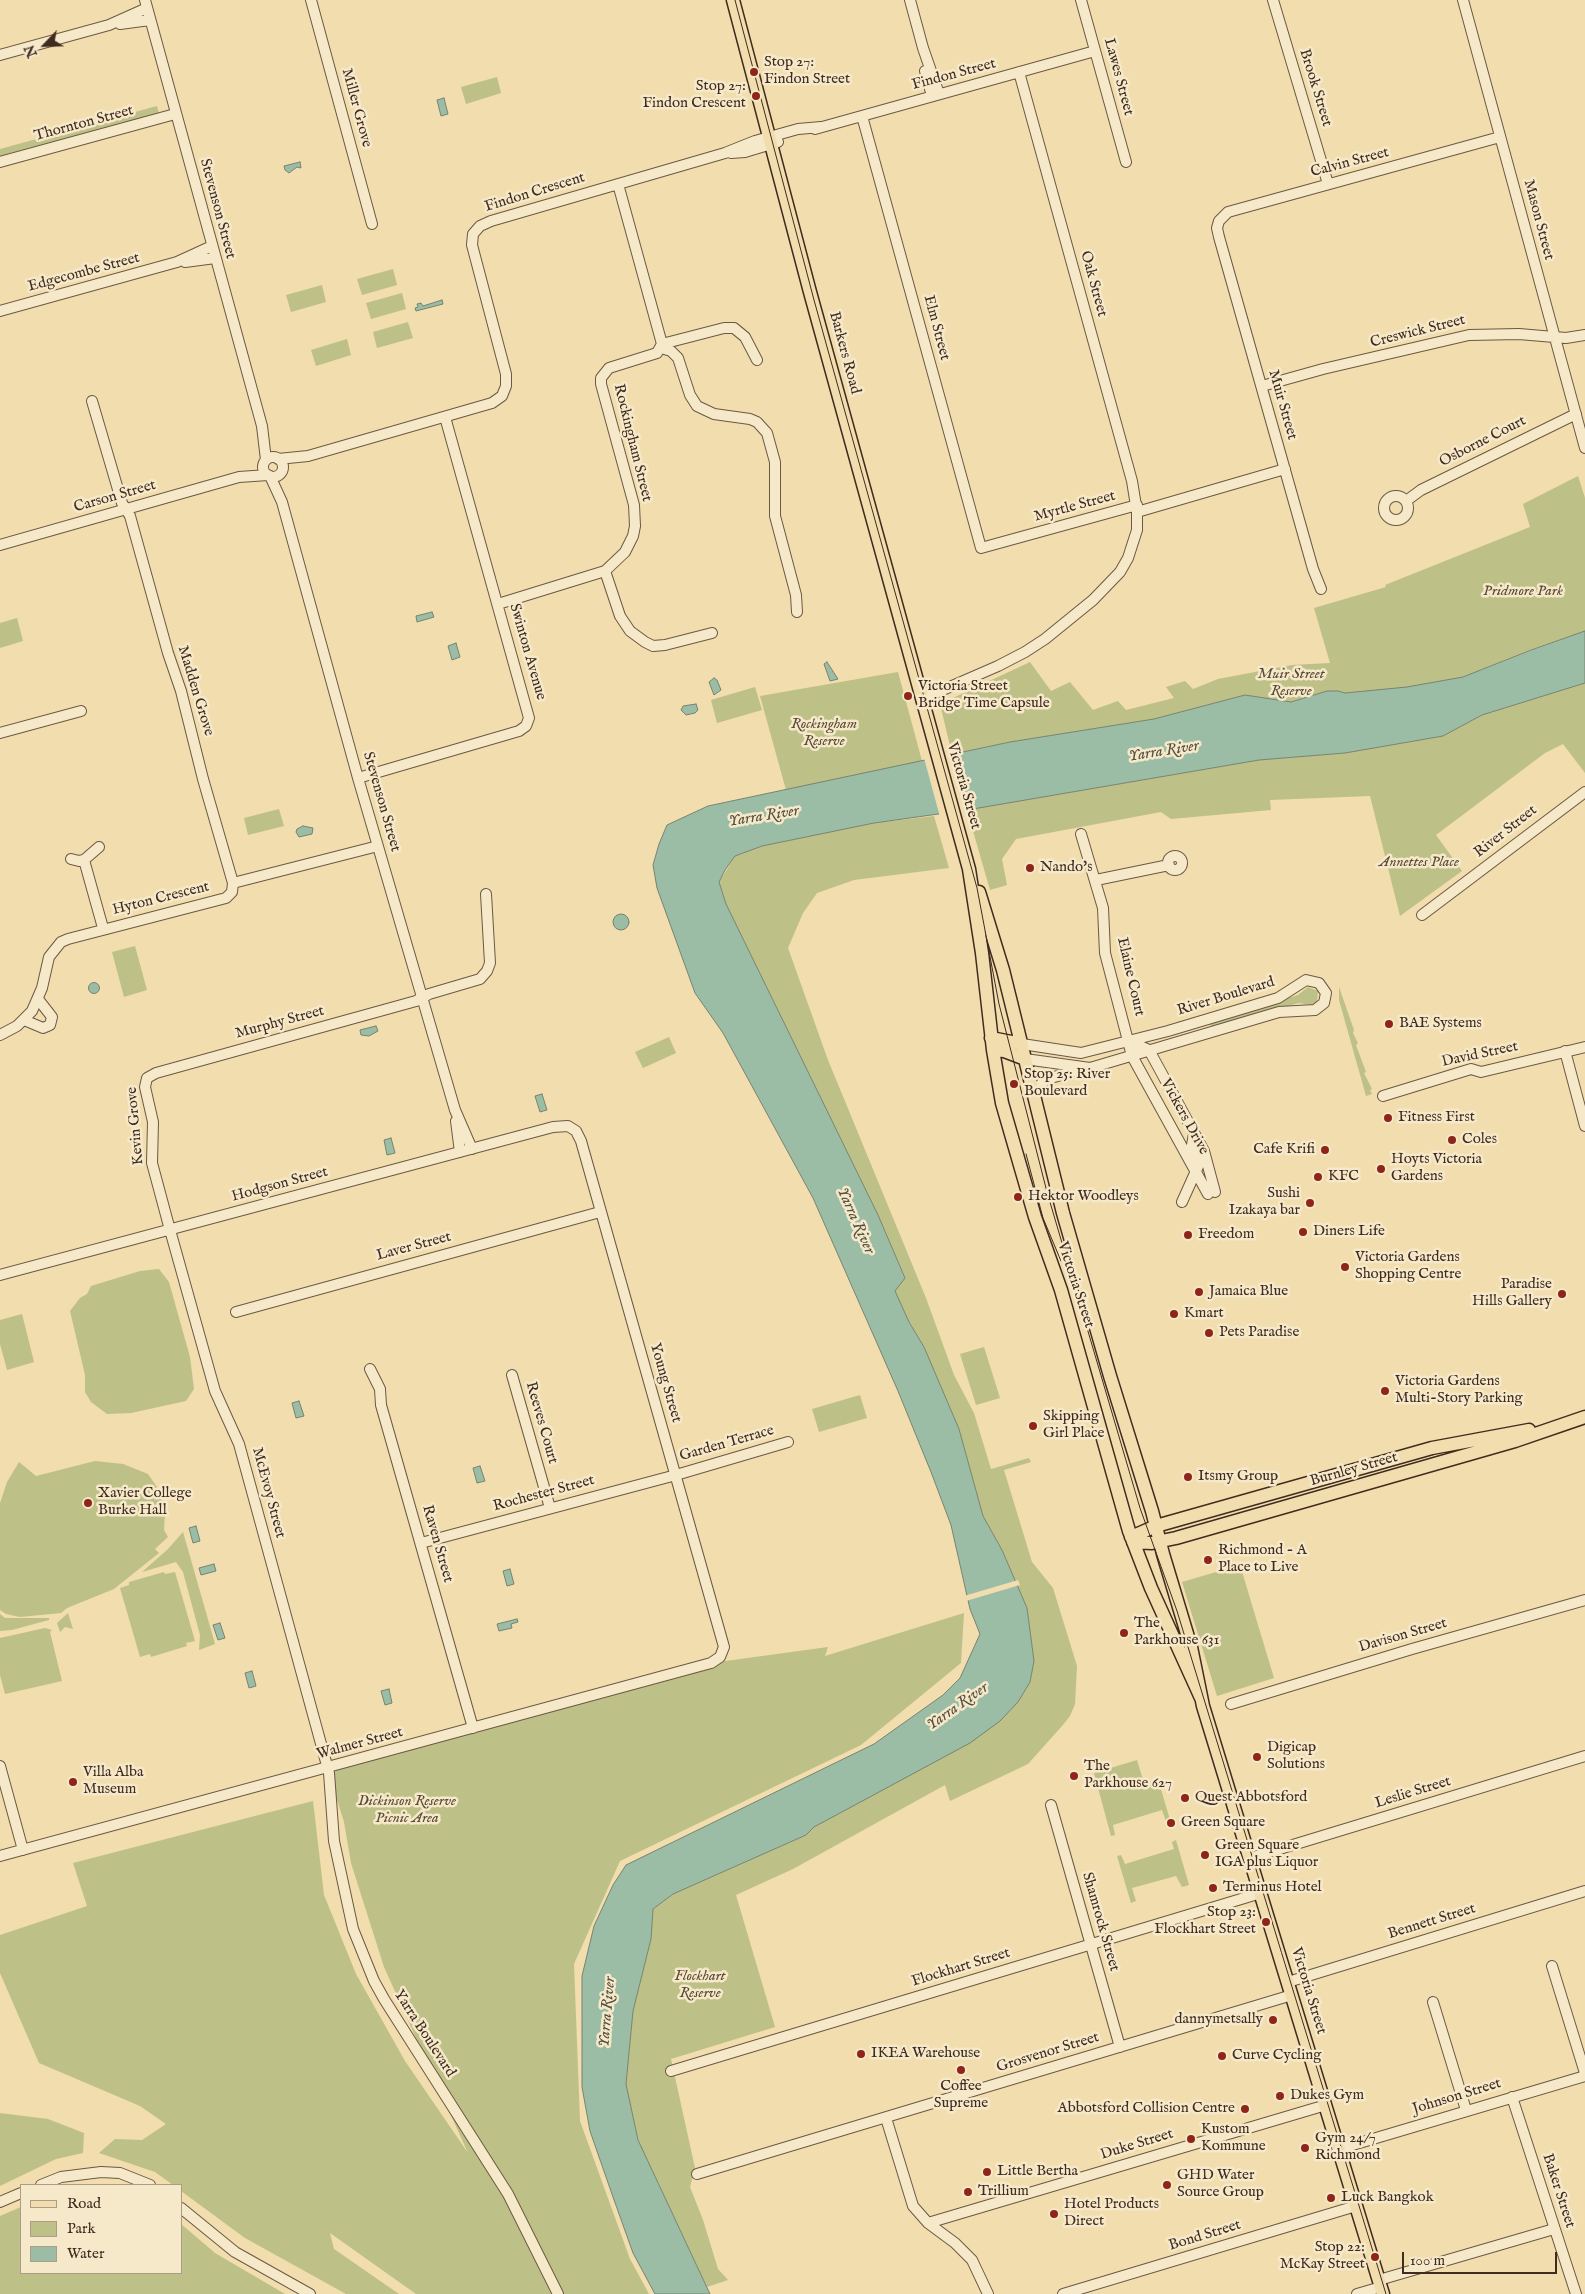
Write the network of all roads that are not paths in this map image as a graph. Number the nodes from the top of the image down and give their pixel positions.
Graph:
1 (311, 0) edge
2 (732, 0) edge
3 (910, 0) edge
4 (1082, 0) edge
5 (1272, 0) edge
6 (1463, 0) edge
7 (146, 4) edge
8 (150, 20) junction
9 (109, 25) junction
10 (1095, 51) junction
11 (0, 55) edge
12 (1019, 72) junction
13 (936, 95) junction
14 (175, 114) junction
15 (862, 116) junction
16 (1500, 137) junction
17 (771, 141) junction
18 (0, 162) edge
19 (1126, 162) dead end
20 (618, 184) junction
21 (1328, 184) junction
22 (372, 224) dead end
23 (1217, 228) joint
24 (212, 246) junction
25 (216, 258) junction
26 (177, 262) junction
27 (0, 312) edge
28 (1585, 335) edge
29 (1554, 337) junction
30 (662, 346) junction
31 (757, 360) dead end
32 (1262, 386) junction
33 (92, 401) dead end
34 (492, 403) joint
35 (1576, 414) junction
36 (445, 417) junction
37 (1585, 448) edge
38 (308, 456) junction
39 (271, 460) junction
40 (1285, 468) junction
41 (275, 474) junction
42 (239, 477) junction
43 (1406, 501) dead end
44 (1137, 508) junction
45 (126, 509) junction
46 (0, 546) edge
47 (981, 548) joint
48 (605, 571) junction
49 (1321, 589) dead end
50 (498, 604) junction
51 (797, 612) dead end
52 (712, 632) dead end
53 (922, 699) junction
54 (82, 711) dead end
55 (926, 713) joint
56 (0, 733) edge
57 (358, 778) junction
58 (1585, 792) edge
59 (1081, 834) dead end
60 (100, 846) dead end
61 (378, 846) junction
62 (71, 859) dead end
63 (84, 860) junction
64 (1168, 865) dead end
65 (969, 869) junction
66 (1096, 880) junction
67 (233, 883) junction
68 (486, 894) dead end
69 (1422, 915) dead end
70 (103, 928) junction
71 (422, 998) junction
72 (38, 999) junction
73 (24, 1020) junction
74 (1198, 1022) junction
75 (1168, 1031) junction
76 (0, 1035) edge
77 (1201, 1035) junction
78 (1129, 1041) junction
79 (992, 1044) junction
80 (1022, 1044) junction
81 (1172, 1044) junction
82 (1585, 1047) edge
83 (1150, 1050) junction
84 (1566, 1050) junction
85 (1132, 1056) junction
86 (1025, 1059) junction
87 (1090, 1068) junction
88 (147, 1078) joint
89 (1034, 1096) junction
90 (1383, 1096) dead end
91 (455, 1110) junction
92 (1184, 1117) junction
93 (1171, 1124) junction
94 (568, 1126) joint
95 (1585, 1126) edge
96 (1194, 1134) junction
97 (472, 1149) junction
98 (460, 1152) junction
99 (1196, 1169) junction
100 (1182, 1202) dead end
101 (600, 1212) junction
102 (170, 1230) junction
103 (0, 1275) edge
104 (236, 1312) dead end
105 (370, 1370) dead end
106 (512, 1375) dead end
107 (1585, 1417) edge
108 (1556, 1426) junction
109 (788, 1442) dead end
110 (1432, 1448) junction
111 (1437, 1463) junction
112 (676, 1475) junction
113 (1307, 1482) junction
114 (1310, 1500) junction
115 (550, 1508) junction
116 (1156, 1526) junction
117 (1132, 1539) junction
118 (1160, 1542) junction
119 (421, 1543) junction
120 (1585, 1600) edge
121 (723, 1652) joint
122 (1201, 1698) junction
123 (1231, 1704) dead end
124 (473, 1728) junction
125 (1585, 1756) edge
126 (0, 1766) edge
127 (327, 1768) junction
128 (1051, 1805) dead end
129 (23, 1850) junction
130 (0, 1856) edge
131 (1250, 1858) junction
132 (1585, 1892) edge
133 (1260, 1893) junction
134 (1091, 1944) junction
135 (1552, 1966) dead end
136 (1288, 1982) junction
137 (1292, 1995) junction
138 (1433, 2002) dead end
139 (1120, 2047) junction
140 (671, 2071) dead end
141 (1585, 2074) edge
142 (1512, 2097) junction
143 (1326, 2105) junction
144 (1466, 2110) junction
145 (886, 2118) junction
146 (1339, 2149) junction
147 (697, 2174) dead end
148 (43, 2184) edge
149 (147, 2184) edge
150 (20, 2193) edge
151 (0, 2202) edge
152 (1356, 2206) junction
153 (182, 2209) edge
154 (928, 2223) junction
155 (1554, 2229) junction
156 (1381, 2287) edge
157 (310, 2294) edge
158 (558, 2294) edge
159 (988, 2294) edge
160 (1063, 2294) edge
161 (1357, 2294) edge
162 (1576, 2294) edge

1 - 22 street, Miller Grove
2 - 17 main road, Barkers Road
3 - 13 street
4 - 10 street, Lawes Street
5 - 21 street, Brook Street
6 - 16 street, Mason Street
7 - 8 street, Stevenson Street
7 - 9 street
8 - 9 street
8 - 14 street, Stevenson Street
9 - 11 street
10 - 12 street, Findon Street
10 - 19 street, Lawes Street
12 - 13 street, Findon Street
12 - 44 street, Oak Street
13 - 15 street, Findon Street
14 - 18 street, Thornton Street
14 - 24 street, Stevenson Street
15 - 17 street, Findon Street
15 - 47 street, Elm Street
16 - 21 street, Calvin Street
16 - 29 street, Mason Street
17 - 20 street, Findon Crescent
17 - 53 main road, Barkers Road
20 - 30 street
20 - 34 street, Findon Crescent
21 - 23 street, Calvin Street
23 - 32 street, Muir Street
24 - 25 street, Stevenson Street
24 - 26 street, Edgecombe Street
25 - 26 street, Edgecombe Street
25 - 39 street, Stevenson Street
26 - 27 street, Edgecombe Street
28 - 29 street, Creswick Street
29 - 32 street, Creswick Street
29 - 35 street, Mason Street
30 - 31 street
30 - 48 street, Rockingham Street
30 - 51 street
32 - 40 street, Muir Street
33 - 45 street, Madden Grove
34 - 36 street, Carson Street
35 - 37 street, Mason Street
35 - 43 street, Osborne Court
36 - 38 street, Carson Street
36 - 50 street, Swinton Avenue
38 - 39 street, Carson Street
38 - 41 street, Carson Street
39 - 41 street
39 - 41 street
39 - 42 street, Carson Street
40 - 44 street, Myrtle Street
40 - 49 street, Muir Street
41 - 42 street, Carson Street
41 - 57 street, Stevenson Street
42 - 45 street, Carson Street
44 - 47 street, Myrtle Street
44 - 53 street, Oak Street
45 - 46 street, Carson Street
45 - 67 street, Madden Grove
48 - 50 street, Rockingham Street
48 - 52 street
50 - 57 street, Swinton Avenue
53 - 55 main road, Barkers Road
54 - 56 street
55 - 65 main road, Victoria Street
57 - 61 street, Stevenson Street
58 - 69 street, River Street
59 - 66 street, Elaine Court
60 - 63 street
61 - 67 street
61 - 71 street, Stevenson Street
62 - 63 street
63 - 70 street
64 - 66 street
65 - 79 main road, Victoria Street
65 - 80 main road, Victoria Street
66 - 78 street, Elaine Court
67 - 70 street, Hyton Crescent
68 - 71 street, Murphy Street
70 - 72 street, Hyton Crescent
71 - 88 street, Murphy Street
71 - 91 street, Stevenson Street
72 - 73 street, Hyton Crescent
72 - 73 street
73 - 76 street, Hyton Crescent
74 - 75 street, River Boulevard
74 - 77 street
74 - 77 street, River Boulevard
75 - 78 street, River Boulevard
75 - 81 street
77 - 81 street, River Boulevard
78 - 80 street, River Boulevard
78 - 83 street
78 - 85 street, Elaine Court
79 - 80 main road
79 - 86 main road
79 - 117 main road, Victoria Street
80 - 86 main road, Victoria Street
81 - 83 street, River Boulevard
82 - 84 street, David Street
83 - 85 street, River Boulevard
83 - 92 street, Vickers Drive
84 - 90 street, David Street
84 - 95 street
85 - 87 street, River Boulevard
85 - 93 street, Vickers Drive
86 - 87 street, River Boulevard
86 - 89 main road, Victoria Street
87 - 89 street, River Boulevard
88 - 102 street, Kevin Grove
89 - 116 main road, Victoria Street
91 - 97 street, Stevenson Street
91 - 98 street, Stevenson Street
92 - 93 street
92 - 96 street, Vickers Drive
93 - 99 street, Vickers Drive
94 - 97 street, Hodgson Street
94 - 101 street, Young Street
96 - 99 street
96 - 99 street, Vickers Drive
97 - 98 street, Hodgson Street
98 - 102 street, Hodgson Street
99 - 100 street
101 - 104 street, Laver Street
101 - 112 street, Young Street
102 - 103 street, Hodgson Street
102 - 127 street, McEvoy Street
105 - 119 street, Raven Street
106 - 115 street, Reeves Court
107 - 108 main road, Burnley Street
108 - 110 main road, Burnley Street
108 - 111 main road, Burnley Street
109 - 112 street, Garden Terrace
110 - 111 main road
110 - 113 main road, Burnley Street
111 - 114 main road, Burnley Street
112 - 115 street, Rochester Street
112 - 121 street, Young Street
113 - 114 main road
113 - 116 main road, Burnley Street
114 - 118 main road, Burnley Street
115 - 119 street, Rochester Street
116 - 117 main road, Burnley Street
116 - 118 main road, Victoria Street
117 - 118 main road, Burnley Street
117 - 122 main road, Victoria Street
118 - 122 main road, Victoria Street
119 - 124 street, Raven Street
120 - 123 street, Davison Street
121 - 124 street, Walmer Street
122 - 131 main road, Victoria Street
124 - 127 street, Walmer Street
125 - 131 street, Leslie Street
126 - 129 street
127 - 129 street, Walmer Street
127 - 158 street, Yarra Boulevard
128 - 134 street, Shamrock Street
129 - 130 street, Walmer Street
131 - 133 main road, Victoria Street
132 - 136 street, Bennett Street
133 - 134 street, Flockhart Street
133 - 136 main road, Victoria Street
134 - 139 street, Shamrock Street
134 - 140 street, Flockhart Street
135 - 141 street
136 - 137 main road, Victoria Street
137 - 139 street, Grosvenor Street
137 - 143 main road, Victoria Street
138 - 144 street
139 - 145 street, Grosvenor Street
141 - 142 street, Johnson Street
142 - 144 street, Johnson Street
142 - 155 street, Baker Street
143 - 146 main road, Victoria Street
143 - 154 street, Duke Street
144 - 146 street, Johnson Street
145 - 147 street, Grosvenor Street
145 - 154 street
146 - 152 main road, Victoria Street
148 - 149 street
150 - 151 street
152 - 156 main road, Victoria Street
152 - 160 street, Bond Street
153 - 157 street
154 - 159 street
155 - 156 street
155 - 162 street, Baker Street
156 - 161 street

